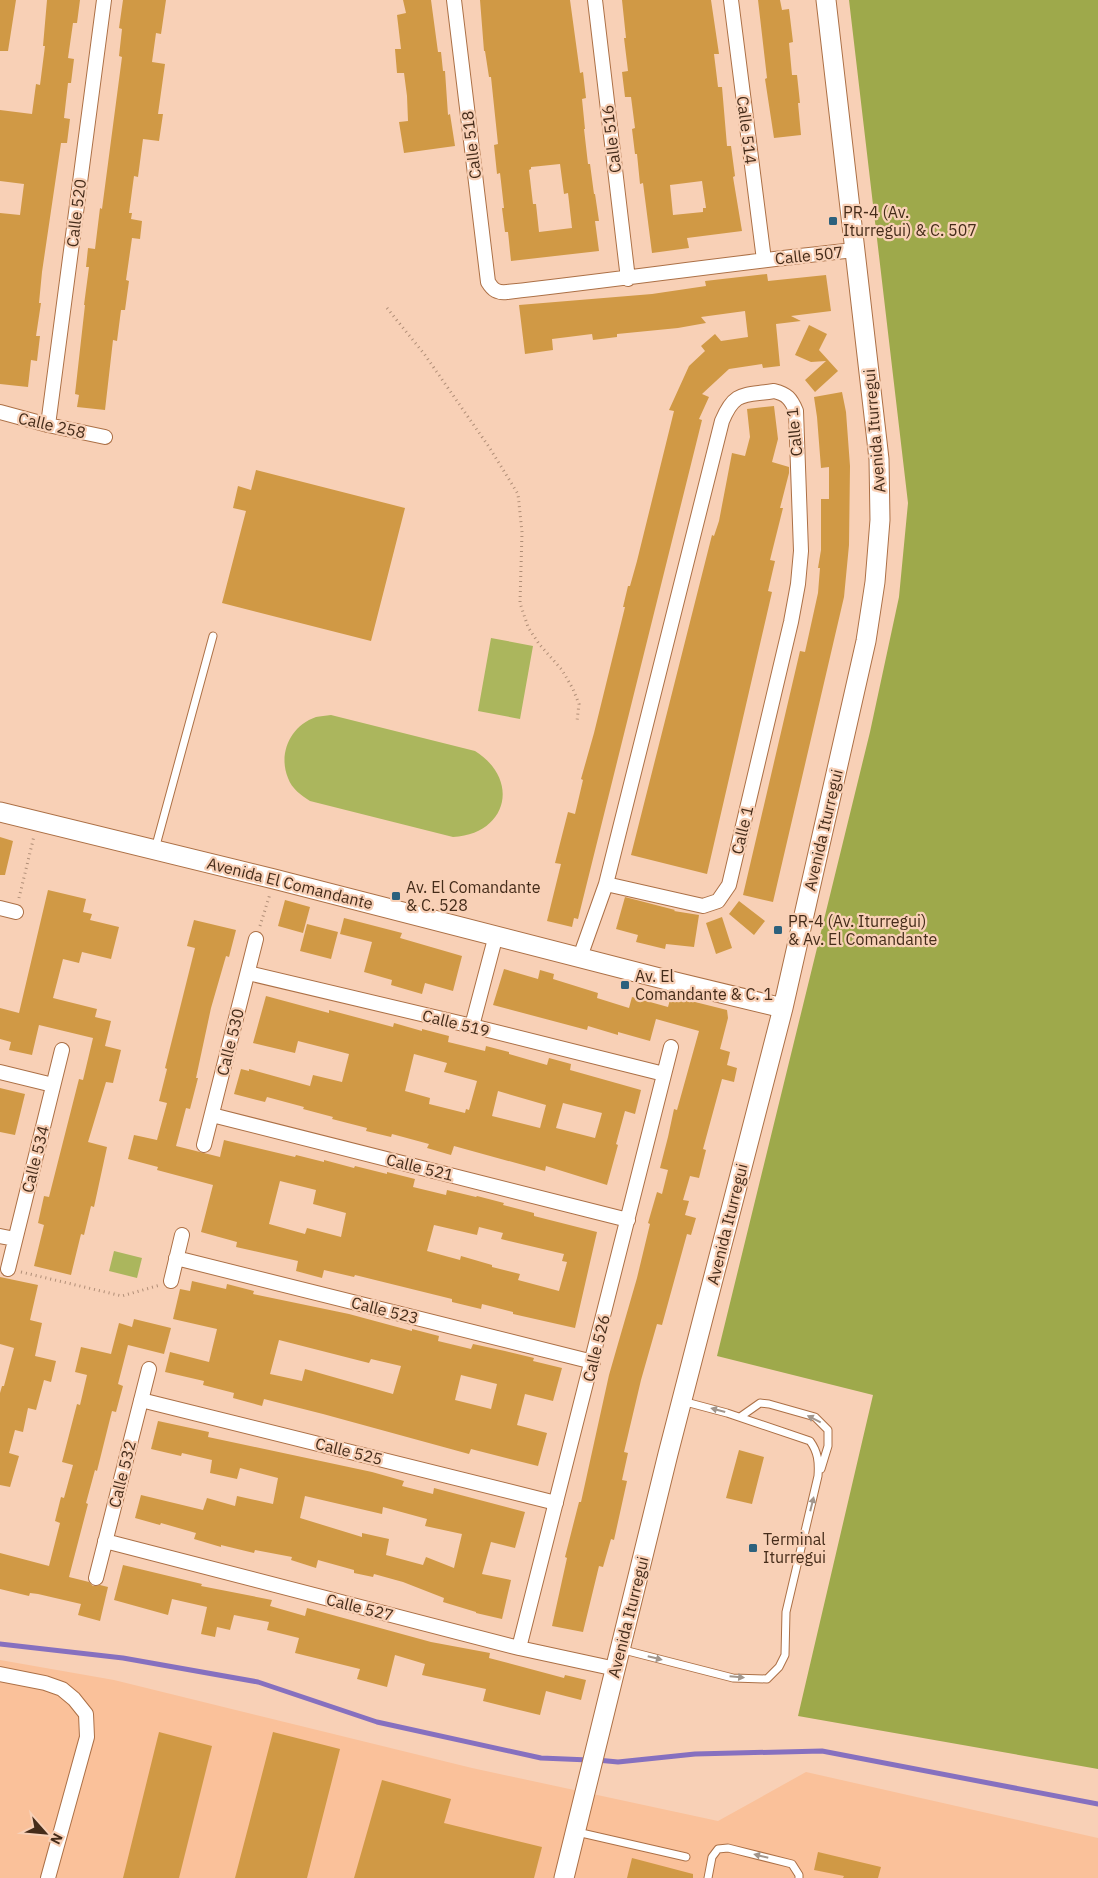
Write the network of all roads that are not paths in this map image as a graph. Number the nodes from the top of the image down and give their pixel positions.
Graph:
1 (104, 0) edge
2 (454, 0) edge
3 (595, 0) edge
4 (731, 0) edge
5 (826, 0) edge
6 (855, 250) junction
7 (764, 260) junction
8 (628, 279) junction
9 (492, 288) joint
10 (0, 412) edge
11 (48, 425) junction
12 (105, 437) dead end
13 (213, 636) dead end
14 (0, 812) edge
15 (155, 849) junction
16 (606, 884) junction
17 (0, 908) edge
18 (16, 912) road end
19 (496, 935) junction
20 (256, 939) road end
21 (580, 957) junction
22 (248, 973) junction
23 (783, 1008) junction
24 (472, 1026) junction
25 (671, 1047) dead end
26 (62, 1050) dead end
27 (0, 1072) edge
28 (664, 1074) junction
29 (54, 1085) junction
30 (212, 1115) junction
31 (204, 1144) dead end
32 (628, 1220) junction
33 (182, 1235) dead end
34 (0, 1236) edge
35 (15, 1240) junction
36 (176, 1258) junction
37 (8, 1269) road end
38 (171, 1281) road end
39 (593, 1362) junction
40 (149, 1369) dead end
41 (141, 1400) junction
42 (682, 1400) junction
43 (740, 1417) junction
44 (818, 1476) junction
45 (556, 1503) junction
46 (105, 1541) junction
47 (96, 1578) dead end
48 (520, 1648) junction
49 (620, 1649) junction
50 (616, 1669) junction
51 (0, 1674) edge
52 (576, 1832) junction
53 (686, 1857) dead end
54 (48, 1878) edge
55 (564, 1878) edge
56 (708, 1878) edge
57 (798, 1878) edge

1 - 11 street, Calle 520
2 - 9 street, Calle 518
3 - 8 street, Calle 516
4 - 7 street, Calle 514
5 - 6 street, Avenida Iturregui
6 - 7 street, Calle 507
6 - 23 street, Avenida Iturregui
7 - 8 street, Calle 507
8 - 9 street, Calle 507
10 - 11 street, Calle 258
11 - 12 street, Calle 258
13 - 15 lane
14 - 15 street, Avenida El Comandante
15 - 19 street, Avenida El Comandante
16 - 16 street, Calle 1
16 - 21 street, Calle 1
17 - 18 street
19 - 21 street, Avenida El Comandante
19 - 24 street
20 - 22 street, Calle 530
21 - 23 street, Avenida El Comandante
22 - 24 street, Calle 519
22 - 30 street, Calle 530
23 - 42 street, Avenida Iturregui
24 - 28 street, Calle 519
25 - 28 street, Calle 526
26 - 29 street, Calle 534
27 - 29 street
28 - 32 street, Calle 526
29 - 35 street, Calle 534
30 - 31 street, Calle 530
30 - 32 street, Calle 521
32 - 39 street, Calle 526
33 - 36 street
34 - 35 street
35 - 37 street, Calle 534
36 - 38 street
36 - 39 street, Calle 523
39 - 45 street, Calle 526
40 - 41 street, Calle 532
41 - 45 street, Calle 525
41 - 46 street, Calle 532
43 -> 42 lane
42 - 49 street, Avenida Iturregui
43 - 44 lane
44 -> 43 lane
49 -> 44 lane
45 - 48 street, Calle 526
46 - 47 street, Calle 532
46 - 48 street, Calle 527
48 - 50 street, Calle 527
49 - 50 street, Avenida Iturregui
50 - 52 street, Avenida Iturregui
51 - 54 street
52 - 53 lane
52 - 55 street, Avenida Iturregui
57 -> 56 lane

